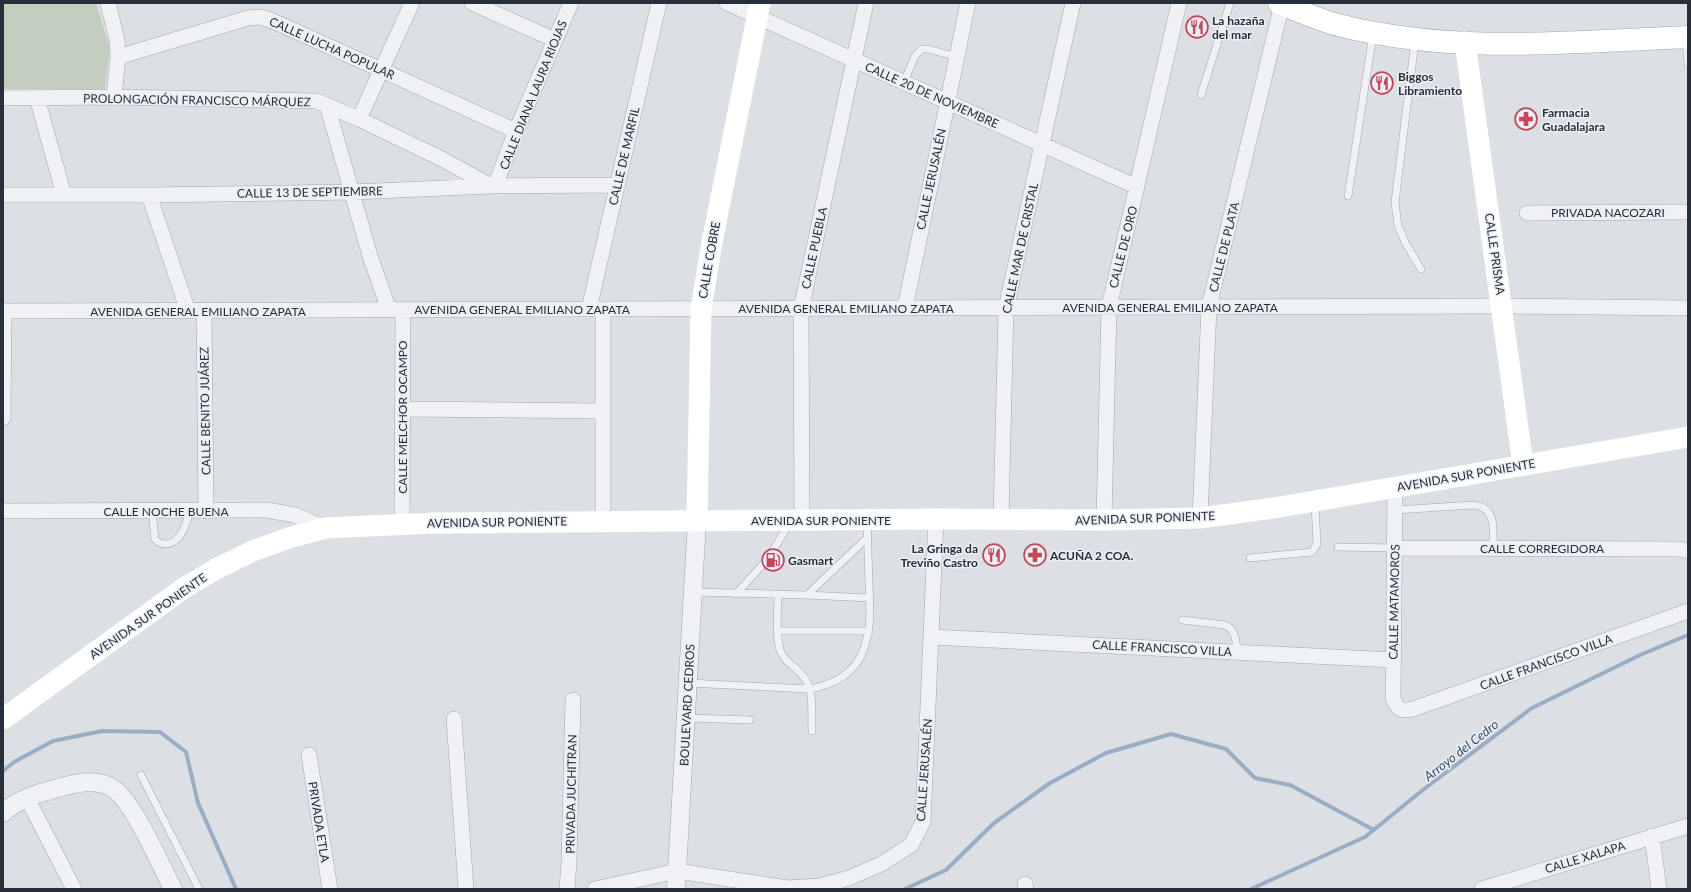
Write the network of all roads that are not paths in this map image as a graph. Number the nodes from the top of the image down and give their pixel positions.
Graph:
1 (108, 3) edge
2 (412, 3) edge
3 (472, 3) edge
4 (570, 3) edge
5 (659, 3) edge
6 (727, 3) edge
7 (866, 3) edge
8 (968, 3) edge
9 (1074, 3) edge
10 (1179, 3) edge
11 (1230, 3) edge
12 (1281, 4) edge
13 (759, 10) edge
14 (1374, 32) junction
15 (1687, 37) edge
16 (1415, 39) junction
17 (555, 40) junction
18 (1465, 42) junction
19 (118, 56) junction
20 (957, 57) junction
21 (854, 60) junction
22 (1688, 64) edge
23 (382, 70) junction
24 (904, 82) junction
25 (1201, 95) dead end
26 (3, 98) edge
27 (37, 98) junction
28 (114, 98) junction
29 (947, 102) junction
30 (327, 105) junction
31 (359, 119) junction
32 (516, 132) junction
33 (1042, 145) junction
34 (493, 186) junction
35 (618, 186) junction
36 (1137, 187) junction
37 (352, 192) junction
38 (3, 195) edge
39 (64, 195) junction
40 (149, 195) junction
41 (1348, 196) dead end
42 (1688, 212) edge
43 (1527, 213) dead end
44 (1421, 269) dead end
45 (1502, 306) junction
46 (1109, 307) junction
47 (1209, 307) junction
48 (905, 308) junction
49 (1006, 308) junction
50 (1688, 308) edge
51 (596, 309) junction
52 (701, 309) junction
53 (801, 309) junction
54 (396, 310) junction
55 (4, 311) edge
56 (188, 311) junction
57 (204, 311) junction
58 (403, 409) junction
59 (603, 411) junction
60 (3, 418) edge
61 (1688, 437) edge
62 (1523, 465) junction
63 (1395, 488) junction
64 (1315, 501) junction
65 (1395, 510) junction
66 (3, 511) edge
67 (152, 511) junction
68 (190, 511) junction
69 (206, 511) junction
70 (1200, 518) junction
71 (936, 519) junction
72 (697, 520) junction
73 (797, 520) junction
74 (1001, 520) junction
75 (1104, 520) junction
76 (603, 521) junction
77 (402, 524) junction
78 (325, 528) junction
79 (867, 529) junction
80 (1338, 547) dead end
81 (1395, 548) junction
82 (1494, 548) junction
83 (1688, 550) edge
84 (1250, 558) dead end
85 (694, 592) junction
86 (736, 594) junction
87 (778, 595) junction
88 (807, 595) junction
89 (869, 598) junction
90 (1688, 611) edge
91 (1182, 620) dead end
92 (778, 630) junction
93 (869, 631) junction
94 (930, 637) junction
95 (1237, 652) junction
96 (1393, 660) junction
97 (688, 683) junction
98 (810, 689) junction
99 (573, 700) dead end
100 (1405, 711) joint
101 (687, 718) junction
102 (3, 719) edge
103 (454, 719) dead end
104 (750, 720) dead end
105 (812, 731) dead end
106 (309, 754) dead end
107 (141, 775) dead end
108 (27, 798) junction
109 (3, 813) edge
110 (1688, 826) edge
111 (1652, 836) junction
112 (677, 871) junction
113 (645, 878) junction
114 (74, 889) edge
115 (173, 889) edge
116 (199, 889) edge
117 (330, 889) edge
118 (466, 889) edge
119 (567, 889) edge
120 (595, 889) edge
121 (628, 889) edge
122 (676, 889) edge
123 (1482, 889) edge
124 (1659, 889) edge

1 - 19 street
2 - 23 street
3 - 17 street
4 - 17 street, CALLE DIANA LAURA RIOJAS
5 - 35 street, CALLE DE MARFIL
6 - 13 street, CALLE 20 DE NOVIEMBRE
7 - 21 street, CALLE PUEBLA
8 - 20 street, CALLE JERUSALÉN
9 - 33 street, CALLE MAR DE CRISTAL
10 - 36 street, CALLE DE ORO
11 - 25 lane
12 - 14 main road
12 - 47 street, CALLE DE PLATA
13 - 21 street, CALLE 20 DE NOVIEMBRE
13 - 52 main road, CALLE COBRE
14 - 16 main road
14 - 41 lane
15 - 18 main road
15 - 22 lane
16 - 18 main road
16 - 44 lane
17 - 32 street, CALLE DIANA LAURA RIOJAS
18 - 45 main road, CALLE PRISMA
19 - 23 street, CALLE LUCHA POPULAR
19 - 28 street
20 - 24 lane
20 - 29 street, CALLE JERUSALÉN
21 - 24 street, CALLE 20 DE NOVIEMBRE
21 - 53 street, CALLE PUEBLA
23 - 31 street
23 - 32 street, CALLE LUCHA POPULAR
24 - 29 street, CALLE 20 DE NOVIEMBRE
26 - 27 street, PROLONGACIÓN FRANCISCO MÁRQUEZ
27 - 28 street, PROLONGACIÓN FRANCISCO MÁRQUEZ
27 - 39 street
28 - 30 street, PROLONGACIÓN FRANCISCO MÁRQUEZ
29 - 33 street, CALLE 20 DE NOVIEMBRE
29 - 48 street, CALLE JERUSALÉN
30 - 31 street, PROLONGACIÓN FRANCISCO MÁRQUEZ
30 - 37 street, CALLE MELCHOR OCAMPO
31 - 34 street, PROLONGACIÓN FRANCISCO MÁRQUEZ
32 - 34 street, CALLE DIANA LAURA RIOJAS
33 - 36 street, CALLE 20 DE NOVIEMBRE
33 - 49 street, CALLE MAR DE CRISTAL
34 - 35 street, CALLE 13 DE SEPTIEMBRE
34 - 37 street, CALLE 13 DE SEPTIEMBRE
35 - 51 street, CALLE DE MARFIL
36 - 46 street, CALLE DE ORO
37 - 40 street, CALLE 13 DE SEPTIEMBRE
37 - 54 street, CALLE MELCHOR OCAMPO
38 - 39 street, CALLE 13 DE SEPTIEMBRE
39 - 40 street, CALLE 13 DE SEPTIEMBRE
40 - 56 street
42 - 43 street, PRIVADA NACOZARI
45 - 47 street, AVENIDA GENERAL EMILIANO ZAPATA
45 - 50 street, AVENIDA GENERAL EMILIANO ZAPATA
45 - 62 main road, CALLE PRISMA
46 - 47 street, AVENIDA GENERAL EMILIANO ZAPATA
46 - 49 street, AVENIDA GENERAL EMILIANO ZAPATA
46 - 75 street, CALLE DE ORO
47 - 70 street, CALLE DE PLATA
48 - 49 street, AVENIDA GENERAL EMILIANO ZAPATA
48 - 53 street, AVENIDA GENERAL EMILIANO ZAPATA
49 - 74 street, CALLE MAR DE CRISTAL
51 - 52 street, AVENIDA GENERAL EMILIANO ZAPATA
51 - 54 street, AVENIDA GENERAL EMILIANO ZAPATA
51 - 59 street, CALLE DE MARFIL
52 - 53 street, AVENIDA GENERAL EMILIANO ZAPATA
52 - 72 main road, CALLE COBRE
53 - 73 street, CALLE PUEBLA
54 - 57 street, AVENIDA GENERAL EMILIANO ZAPATA
54 - 58 street, CALLE MELCHOR OCAMPO
55 - 56 street, AVENIDA GENERAL EMILIANO ZAPATA
55 - 60 street
56 - 57 street, AVENIDA GENERAL EMILIANO ZAPATA
57 - 69 street, CALLE BENITO JUÁREZ
58 - 59 street
58 - 77 street, CALLE MELCHOR OCAMPO
59 - 76 street, CALLE DE MARFIL
61 - 62 main road, AVENIDA SUR PONIENTE
62 - 63 main road, AVENIDA SUR PONIENTE
63 - 64 main road, AVENIDA SUR PONIENTE
63 - 65 street, CALLE MATAMOROS
64 - 70 main road, AVENIDA SUR PONIENTE
64 - 84 lane
65 - 81 street, CALLE MATAMOROS
65 - 82 lane
66 - 67 street, CALLE NOCHE BUENA
67 - 68 street, CALLE NOCHE BUENA
67 - 68 lane
68 - 69 street, CALLE NOCHE BUENA
69 - 78 street, CALLE NOCHE BUENA
70 - 75 main road, AVENIDA SUR PONIENTE
71 - 74 main road, AVENIDA SUR PONIENTE
71 - 79 main road, AVENIDA SUR PONIENTE
71 - 94 street, CALLE JERUSALÉN
72 - 73 main road, AVENIDA SUR PONIENTE
72 - 76 main road, AVENIDA SUR PONIENTE
72 - 85 street, BOULEVARD CEDROS
73 - 79 main road, AVENIDA SUR PONIENTE
73 - 86 lane
74 - 75 main road, AVENIDA SUR PONIENTE
76 - 77 main road, AVENIDA SUR PONIENTE
77 - 78 main road, AVENIDA SUR PONIENTE
78 - 102 main road, AVENIDA SUR PONIENTE
79 - 88 lane
79 - 89 lane
80 - 81 lane
81 - 82 street, CALLE CORREGIDORA
81 - 96 street, CALLE MATAMOROS
82 - 83 street, CALLE CORREGIDORA
85 - 86 lane
85 - 97 street, BOULEVARD CEDROS
86 - 87 lane
87 - 88 lane
87 - 92 lane
88 - 89 lane
89 - 93 lane
90 - 100 street, CALLE FRANCISCO VILLA
91 - 95 lane
92 - 93 lane
92 - 98 lane
93 - 98 lane
94 - 95 street, CALLE FRANCISCO VILLA
94 - 112 street, CALLE JERUSALÉN
95 - 96 street, CALLE FRANCISCO VILLA
96 - 100 street, CALLE MATAMOROS
97 - 98 lane
97 - 101 street, BOULEVARD CEDROS
98 - 105 lane
99 - 119 street, PRIVADA JUCHITRAN
101 - 104 lane
101 - 112 street, BOULEVARD CEDROS
103 - 118 street
106 - 117 street, PRIVADA ETLA
107 - 116 lane
108 - 109 street
108 - 114 street
108 - 115 street
110 - 111 street, CALLE XALAPA
111 - 123 street, CALLE XALAPA
111 - 124 street
112 - 113 street
112 - 122 street, BOULEVARD CEDROS
113 - 120 street
113 - 121 street

